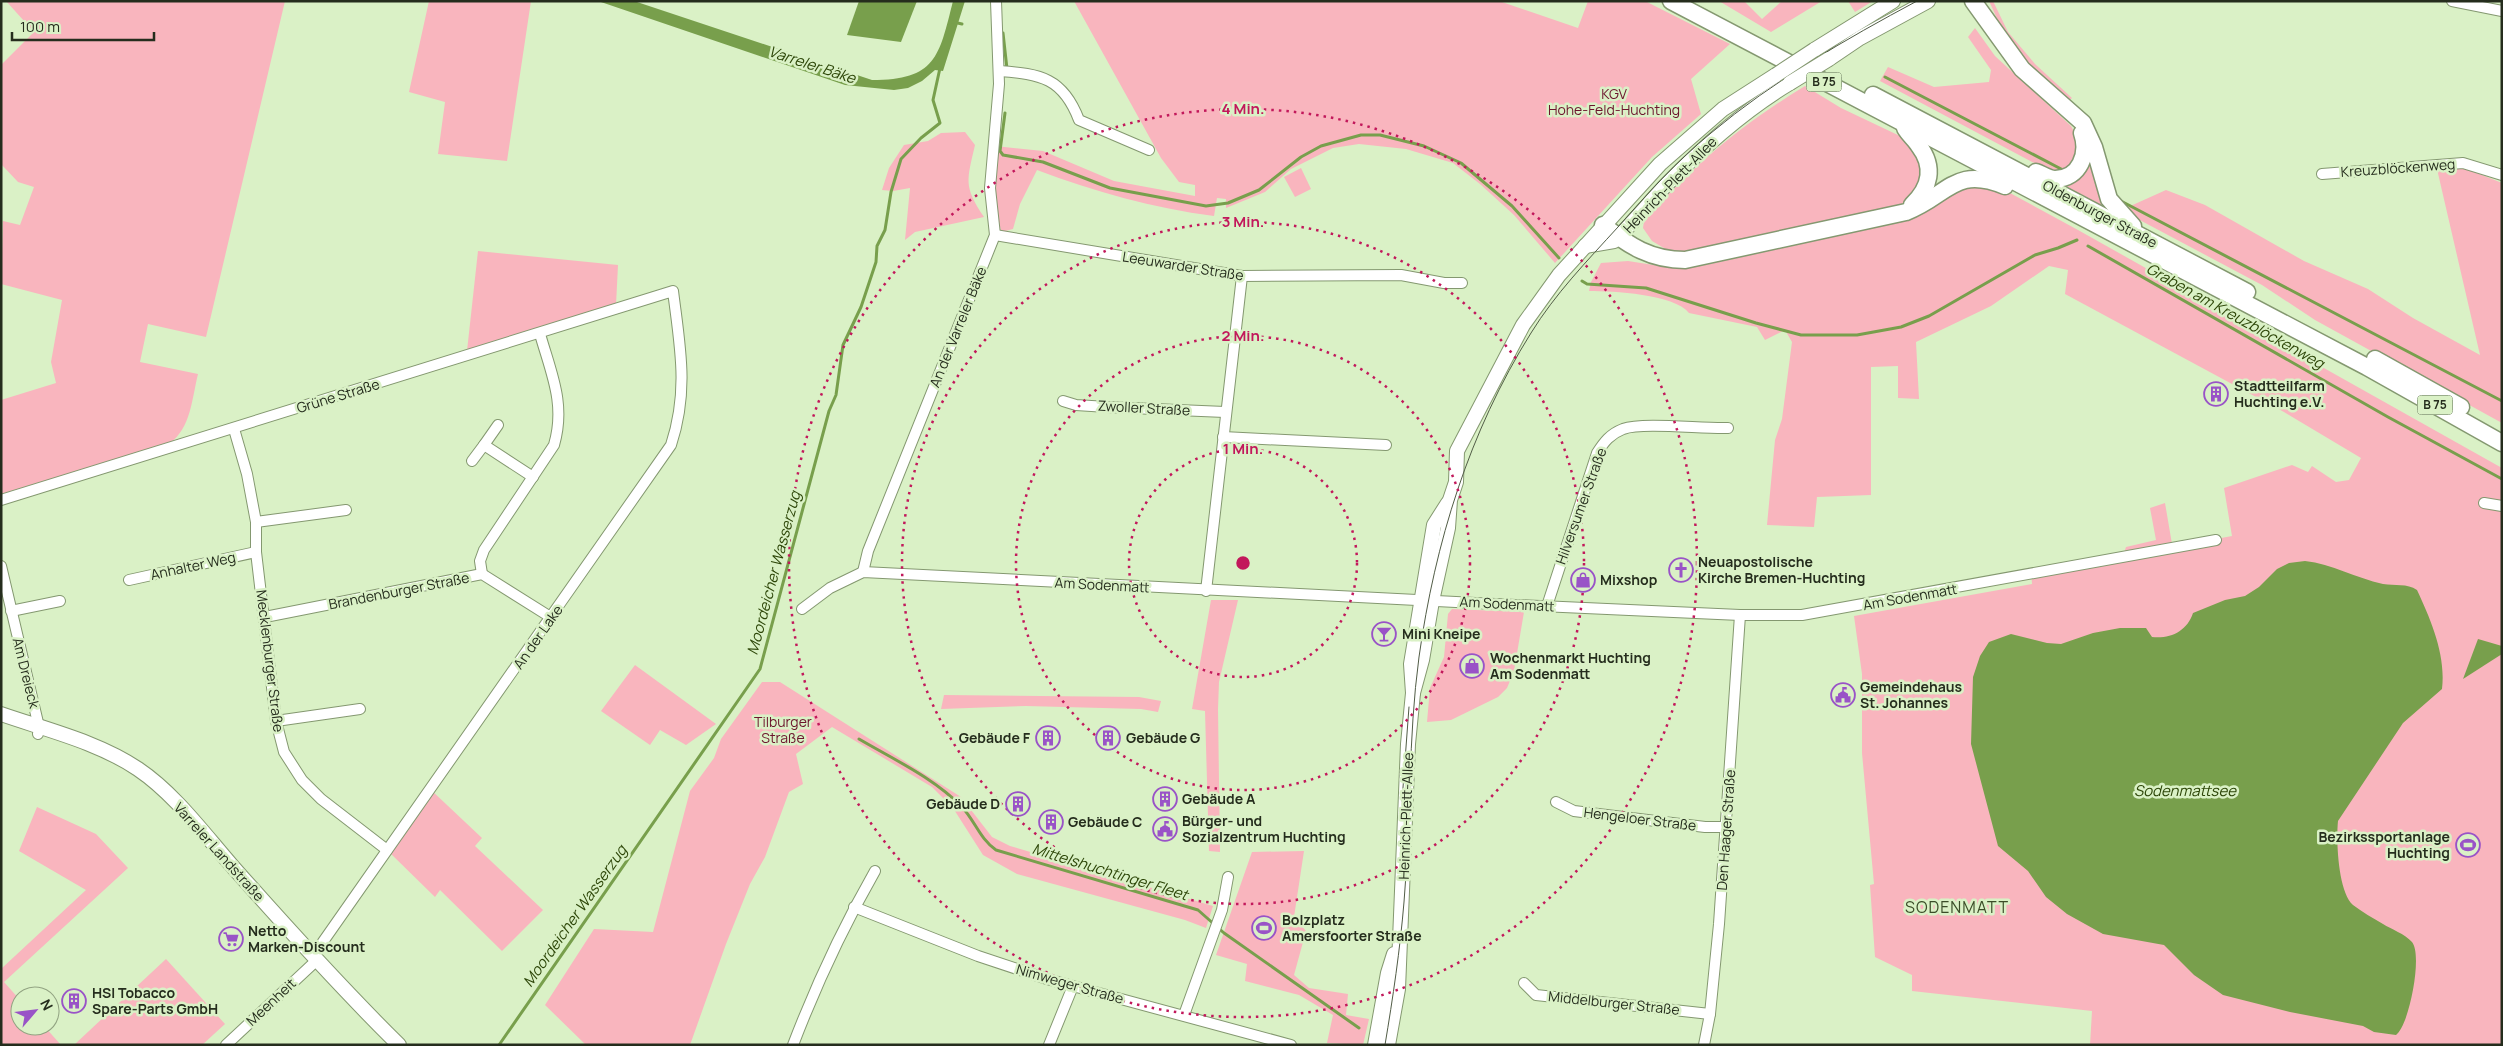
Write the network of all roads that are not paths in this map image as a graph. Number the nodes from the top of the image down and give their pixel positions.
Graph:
1 (996, 1) edge
2 (1671, 1) edge
3 (1695, 1) edge
4 (1893, 1) edge
5 (1928, 1) edge
6 (1973, 1) edge
7 (2452, 1) edge
8 (2502, 11) edge
9 (1000, 71) junction
10 (2078, 119) junction
11 (1902, 123) junction
12 (1149, 150) dead end
13 (1994, 158) junction
14 (2322, 174) dead end
15 (2502, 175) edge
16 (2045, 198) junction
17 (1906, 212) junction
18 (1603, 225) junction
19 (995, 235) junction
20 (2139, 235) junction
21 (1618, 237) junction
22 (1585, 246) junction
23 (1242, 276) junction
24 (1462, 283) dead end
25 (673, 291) joint
26 (540, 334) junction
27 (1064, 401) dead end
28 (1225, 412) junction
29 (498, 425) dead end
30 (1728, 428) dead end
31 (234, 429) junction
32 (2502, 430) edge
33 (1222, 437) junction
34 (2502, 443) edge
35 (484, 445) junction
36 (1386, 445) dead end
37 (472, 461) dead end
38 (532, 477) junction
39 (1, 500) edge
40 (2484, 503) dead end
41 (2502, 506) edge
42 (346, 510) dead end
43 (256, 522) junction
44 (2216, 540) dead end
45 (256, 552) junction
46 (1, 566) edge
47 (863, 572) junction
48 (482, 574) junction
49 (129, 580) dead end
50 (1206, 591) junction
51 (60, 601) dead end
52 (1426, 601) junction
53 (1547, 606) junction
54 (802, 609) dead end
55 (11, 611) junction
56 (1740, 615) junction
57 (265, 617) junction
58 (552, 618) junction
59 (360, 709) dead end
60 (1, 714) edge
61 (276, 721) junction
62 (38, 730) junction
63 (1556, 802) dead end
64 (1726, 827) junction
65 (387, 850) junction
66 (875, 871) dead end
67 (1228, 877) dead end
68 (854, 907) junction
69 (1399, 939) junction
70 (315, 958) junction
71 (1524, 983) dead end
72 (1073, 986) junction
73 (1710, 1014) junction
74 (1184, 1015) junction
75 (226, 1045) edge
76 (399, 1045) edge
77 (793, 1045) edge
78 (1049, 1045) edge
79 (1291, 1045) edge
80 (1375, 1045) edge
81 (1388, 1045) edge
82 (1704, 1045) edge

1 - 9 street, An der Varreler Bäke
2 - 11 highway, Oldenburger Straße / B 75
3 - 13 highway, Oldenburger Straße / B 75
4 - 18 main road, Heinrich-Plett-Allee, bridge
5 - 21 main road, Heinrich-Plett-Allee, bridge
6 - 10 highway
7 - 8 street
9 - 12 street
9 - 19 street, An der Varreler Bäke
10 - 13 highway
10 - 20 highway
11 - 16 highway, Oldenburger Straße / B 75
11 - 17 highway
13 - 20 highway, Oldenburger Straße / B 75
14 - 15 street, Kreuzblöckenweg
16 - 17 highway
16 - 34 highway, Oldenburger Straße / B 75
17 - 21 highway
18 - 21 highway
18 - 22 main road, Heinrich-Plett-Allee
19 - 23 street, Leeuwarder Straße
19 - 47 street, An der Varreler Bäke
20 - 32 highway, Oldenburger Straße / B 75
21 - 22 main road, Heinrich-Plett-Allee
22 - 52 main road, Heinrich-Plett-Allee
23 - 24 street, Leeuwarder Straße
23 - 28 street
25 - 26 street, Grüne Straße
25 - 58 street, An der Lake
26 - 31 street, Grüne Straße
26 - 38 street
27 - 28 street, Zwoller Straße
28 - 33 street
29 - 35 street
30 - 53 street, Hilversumer Straße
31 - 39 street, Grüne Straße
31 - 43 street, Mecklenburger Straße
33 - 36 street
33 - 50 street
35 - 37 street
35 - 38 street
38 - 48 street
40 - 41 street
42 - 43 street
43 - 45 street, Mecklenburger Straße
44 - 56 street, Am Sodenmatt
45 - 49 street, Anhalter Weg
45 - 57 street, Mecklenburger Straße
46 - 55 street, Am Dreieck
47 - 50 street, Am Sodenmatt
47 - 54 street, Am Sodenmatt
48 - 57 street, Brandenburger Straße
48 - 58 street, Brandenburger Straße
50 - 52 street, Am Sodenmatt
51 - 55 street
52 - 53 street, Am Sodenmatt
52 - 69 main road, Heinrich-Plett-Allee
53 - 56 street, Am Sodenmatt
55 - 62 street, Am Dreieck
56 - 64 street, Den Haager Straße
57 - 61 street, Mecklenburger Straße
58 - 65 street, An der Lake
59 - 61 street
60 - 62 main road, Varreler Landstraße
61 - 65 street, Mecklenburger Straße
62 - 70 main road, Varreler Landstraße
63 - 64 street, Hengeloer Straße
64 - 73 street, Den Haager Straße
65 - 70 street, An der Lake
66 - 68 street
67 - 74 street
68 - 72 street, Nimweger Straße
68 - 77 street
69 - 80 main road, Heinrich-Plett-Allee
69 - 81 main road, Heinrich-Plett-Allee
70 - 75 street, Meenheit
70 - 76 main road, Varreler Landstraße
71 - 73 street, Middelburger Straße
72 - 74 street, Nimweger Straße
72 - 78 street
73 - 82 street, Den Haager Straße
74 - 79 street, Nimweger Straße

